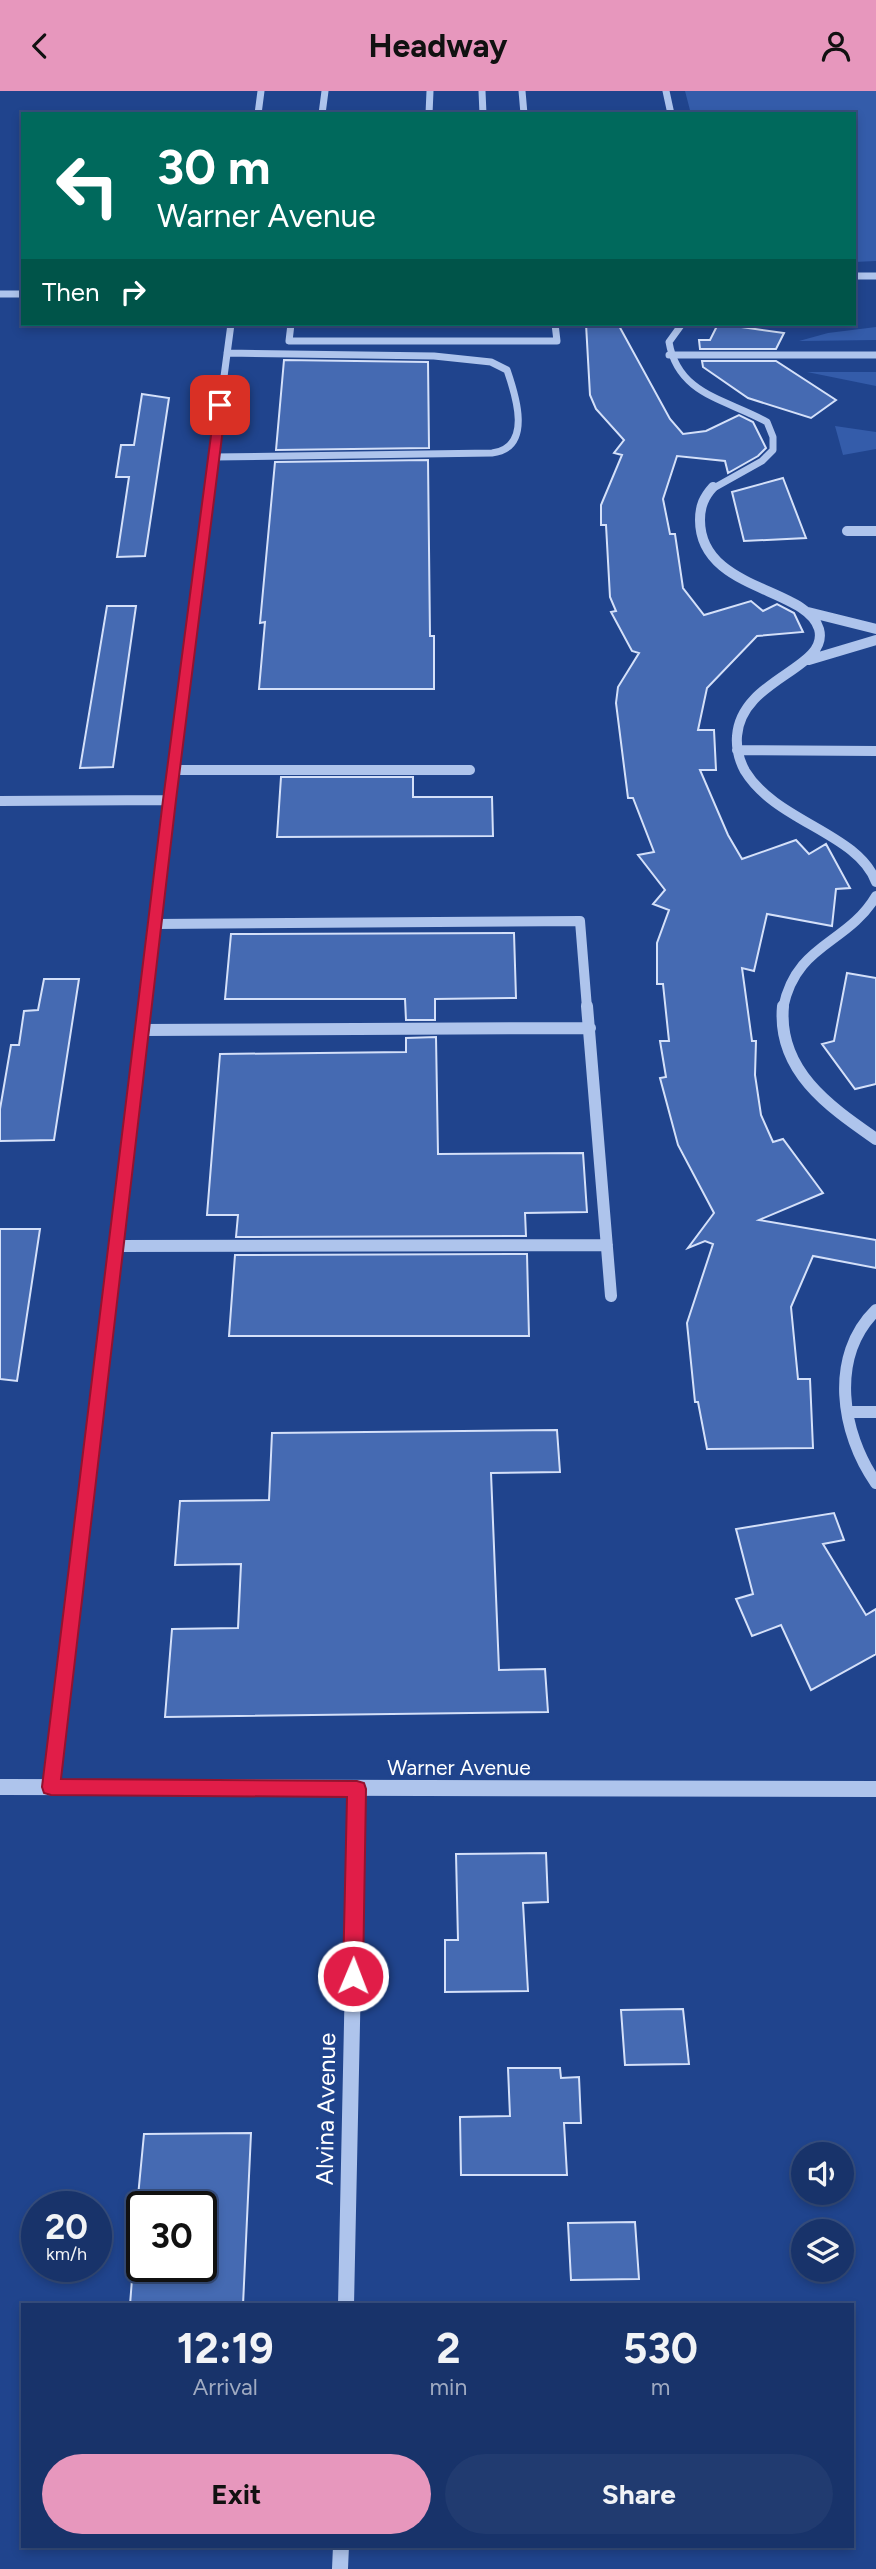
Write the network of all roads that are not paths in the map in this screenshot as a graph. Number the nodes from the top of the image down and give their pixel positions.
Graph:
1 (261, 91) edge
2 (325, 91) edge
3 (430, 91) edge
4 (482, 91) edge
5 (522, 91) edge
6 (666, 91) edge
7 (258, 112) edge
8 (322, 112) edge
9 (429, 112) edge
10 (483, 112) edge
11 (524, 112) edge
12 (671, 112) edge
13 (0, 294) edge
14 (21, 294) edge
15 (231, 326) edge
16 (291, 326) edge
17 (555, 326) edge
18 (681, 326) edge
19 (227, 353) junction
20 (669, 355) junction
21 (876, 355) edge
22 (214, 457) junction
23 (847, 531) dead end
24 (876, 531) edge
25 (808, 612) junction
26 (876, 629) edge
27 (876, 640) edge
28 (802, 662) junction
29 (737, 750) junction
30 (876, 751) edge
31 (173, 770) junction
32 (470, 770) dead end
33 (169, 800) junction
34 (0, 801) edge
35 (853, 851) junction
36 (876, 859) edge
37 (876, 882) edge
38 (876, 896) edge
39 (876, 917) edge
40 (854, 923) junction
41 (155, 924) junction
42 (590, 1028) junction
43 (142, 1030) junction
44 (876, 1139) edge
45 (607, 1245) junction
46 (116, 1246) junction
47 (611, 1296) dead end
48 (876, 1310) edge
49 (848, 1412) junction
50 (876, 1412) edge
51 (876, 1483) edge
52 (0, 1787) edge
53 (51, 1787) junction
54 (357, 1789) junction
55 (876, 1789) edge
56 (346, 2303) edge
57 (341, 2548) edge
58 (340, 2569) edge

1 - 7 street
2 - 8 street
3 - 9 street
4 - 10 street
5 - 11 street
6 - 12 street
13 - 14 street
15 - 19 street
16 - 17 street
18 - 20 street
19 - 22 street
19 - 22 street
20 - 21 street
20 - 25 street
22 - 31 street
23 - 24 street
25 - 26 street
25 - 28 street
27 - 28 street
28 - 29 street
29 - 30 street
29 - 35 street
31 - 32 street
31 - 33 street
33 - 34 street
33 - 41 street
35 - 36 street
35 - 37 street
38 - 40 street
39 - 40 street
40 - 44 street
41 - 42 street
41 - 43 street
42 - 43 street
42 - 45 street
43 - 46 street
45 - 46 street
45 - 47 street
46 - 53 street
48 - 49 street
49 - 50 street
49 - 51 street
52 - 53 street, Warner Avenue
53 - 54 street, Warner Avenue
54 - 55 street, Warner Avenue
54 - 56 street, Alvina Avenue
57 - 58 street

